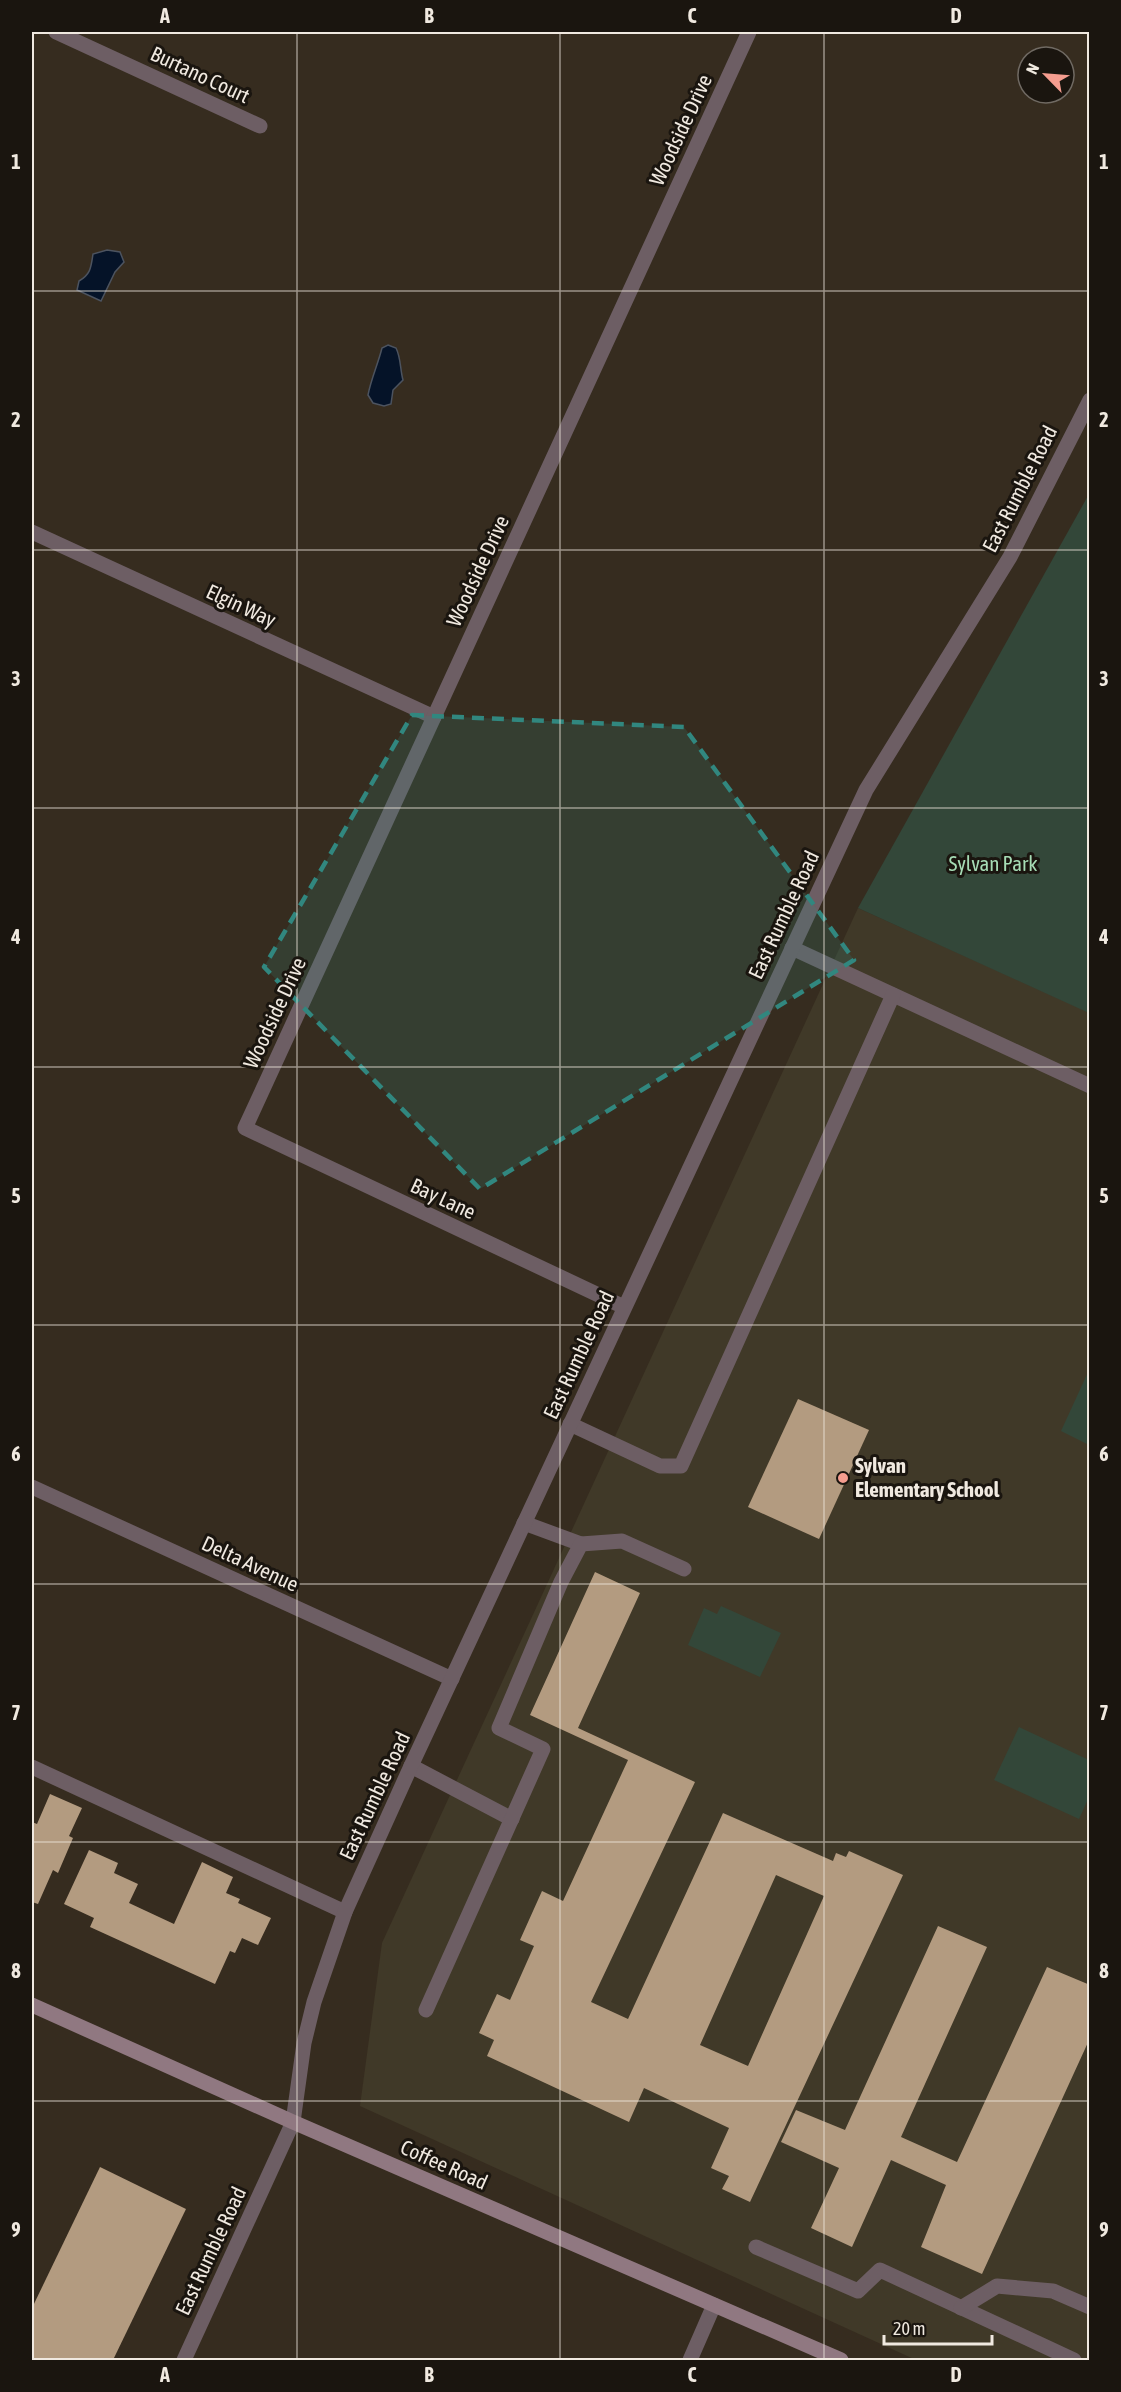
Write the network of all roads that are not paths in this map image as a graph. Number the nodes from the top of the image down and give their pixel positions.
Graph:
1 (56, 32) edge
2 (749, 32) edge
3 (260, 126) dead end
4 (1089, 400) edge
5 (32, 532) edge
6 (434, 717) junction
7 (792, 948) junction
8 (893, 994) junction
9 (1089, 1086) edge
10 (245, 1128) joint
11 (624, 1307) junction
12 (570, 1424) junction
13 (32, 1487) edge
14 (524, 1523) junction
15 (581, 1544) junction
16 (684, 1569) dead end
17 (452, 1679) junction
18 (411, 1766) junction
19 (32, 1767) edge
20 (512, 1819) junction
21 (345, 1911) junction
22 (32, 2005) edge
23 (426, 2010) dead end
24 (293, 2122) junction
25 (756, 2247) dead end
26 (714, 2305) junction
27 (1089, 2307) edge
28 (961, 2308) junction
29 (184, 2361) edge
30 (690, 2361) edge
31 (841, 2361) edge
32 (1074, 2361) edge

1 - 3 street, Burtano Court
2 - 6 street, Woodside Drive
4 - 7 street, East Rumble Road
5 - 6 street, Elgin Way
6 - 10 street, Woodside Drive
7 - 8 street
7 - 11 street, East Rumble Road
8 - 9 street
8 - 12 street
10 - 11 street, Bay Lane
11 - 12 street, East Rumble Road
12 - 14 street, East Rumble Road
13 - 17 street, Delta Avenue
14 - 15 street
14 - 17 street, East Rumble Road
15 - 16 street
15 - 20 street
17 - 18 street, East Rumble Road
18 - 20 street
18 - 21 street, East Rumble Road
19 - 21 street
20 - 23 street
21 - 24 street, East Rumble Road
22 - 24 main road, Coffee Road
24 - 26 main road, Coffee Road
24 - 29 street, East Rumble Road
25 - 28 street
26 - 30 street
26 - 31 main road, Coffee Road
27 - 28 street
28 - 32 street

